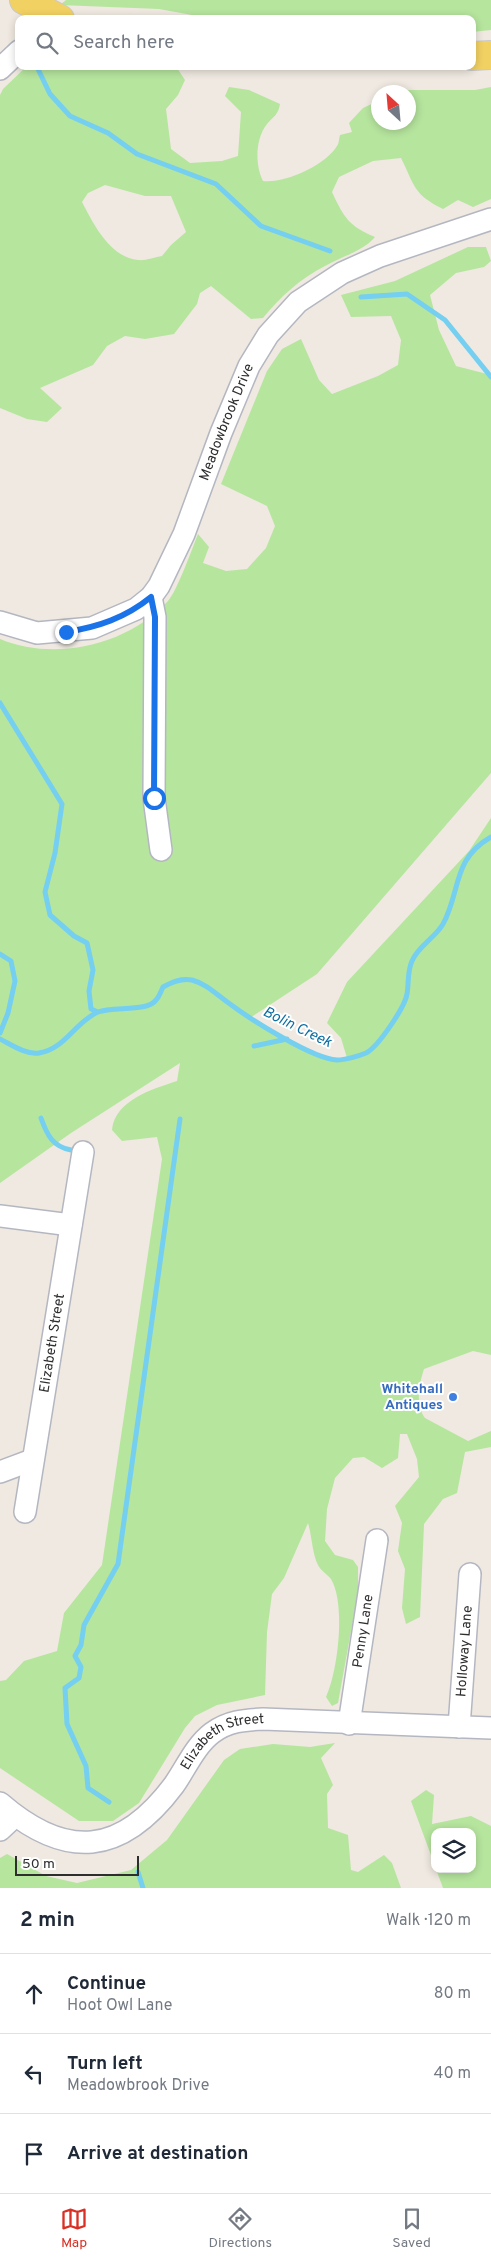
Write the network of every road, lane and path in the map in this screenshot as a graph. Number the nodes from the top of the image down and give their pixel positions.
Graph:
1 (24, 0) edge
2 (52, 15) edge
3 (15, 55) edge
4 (491, 55) edge
5 (476, 56) edge
6 (0, 69) edge
7 (491, 219) edge
8 (151, 597) junction
9 (0, 622) edge
10 (161, 850) dead end
11 (83, 1152) dead end
12 (0, 1216) edge
13 (71, 1225) junction
14 (32, 1460) junction
15 (0, 1472) edge
16 (25, 1512) dead end
17 (377, 1540) dead end
18 (470, 1574) dead end
19 (349, 1724) junction
20 (459, 1727) junction
21 (491, 1728) edge
22 (5, 1817) edge

1 - 2 main road
3 - 6 street
4 - 5 main road
7 - 8 street, Meadowbrook Drive
8 - 9 street, Meadowbrook Drive
8 - 10 street
11 - 13 street, Elizabeth Street
12 - 13 street
13 - 14 street, Elizabeth Street
14 - 15 street
14 - 16 street, Elizabeth Street
17 - 19 street, Penny Lane
18 - 20 street, Holloway Lane
19 - 20 street, Elizabeth Street
19 - 22 street, Elizabeth Street
20 - 21 street, Elizabeth Street

